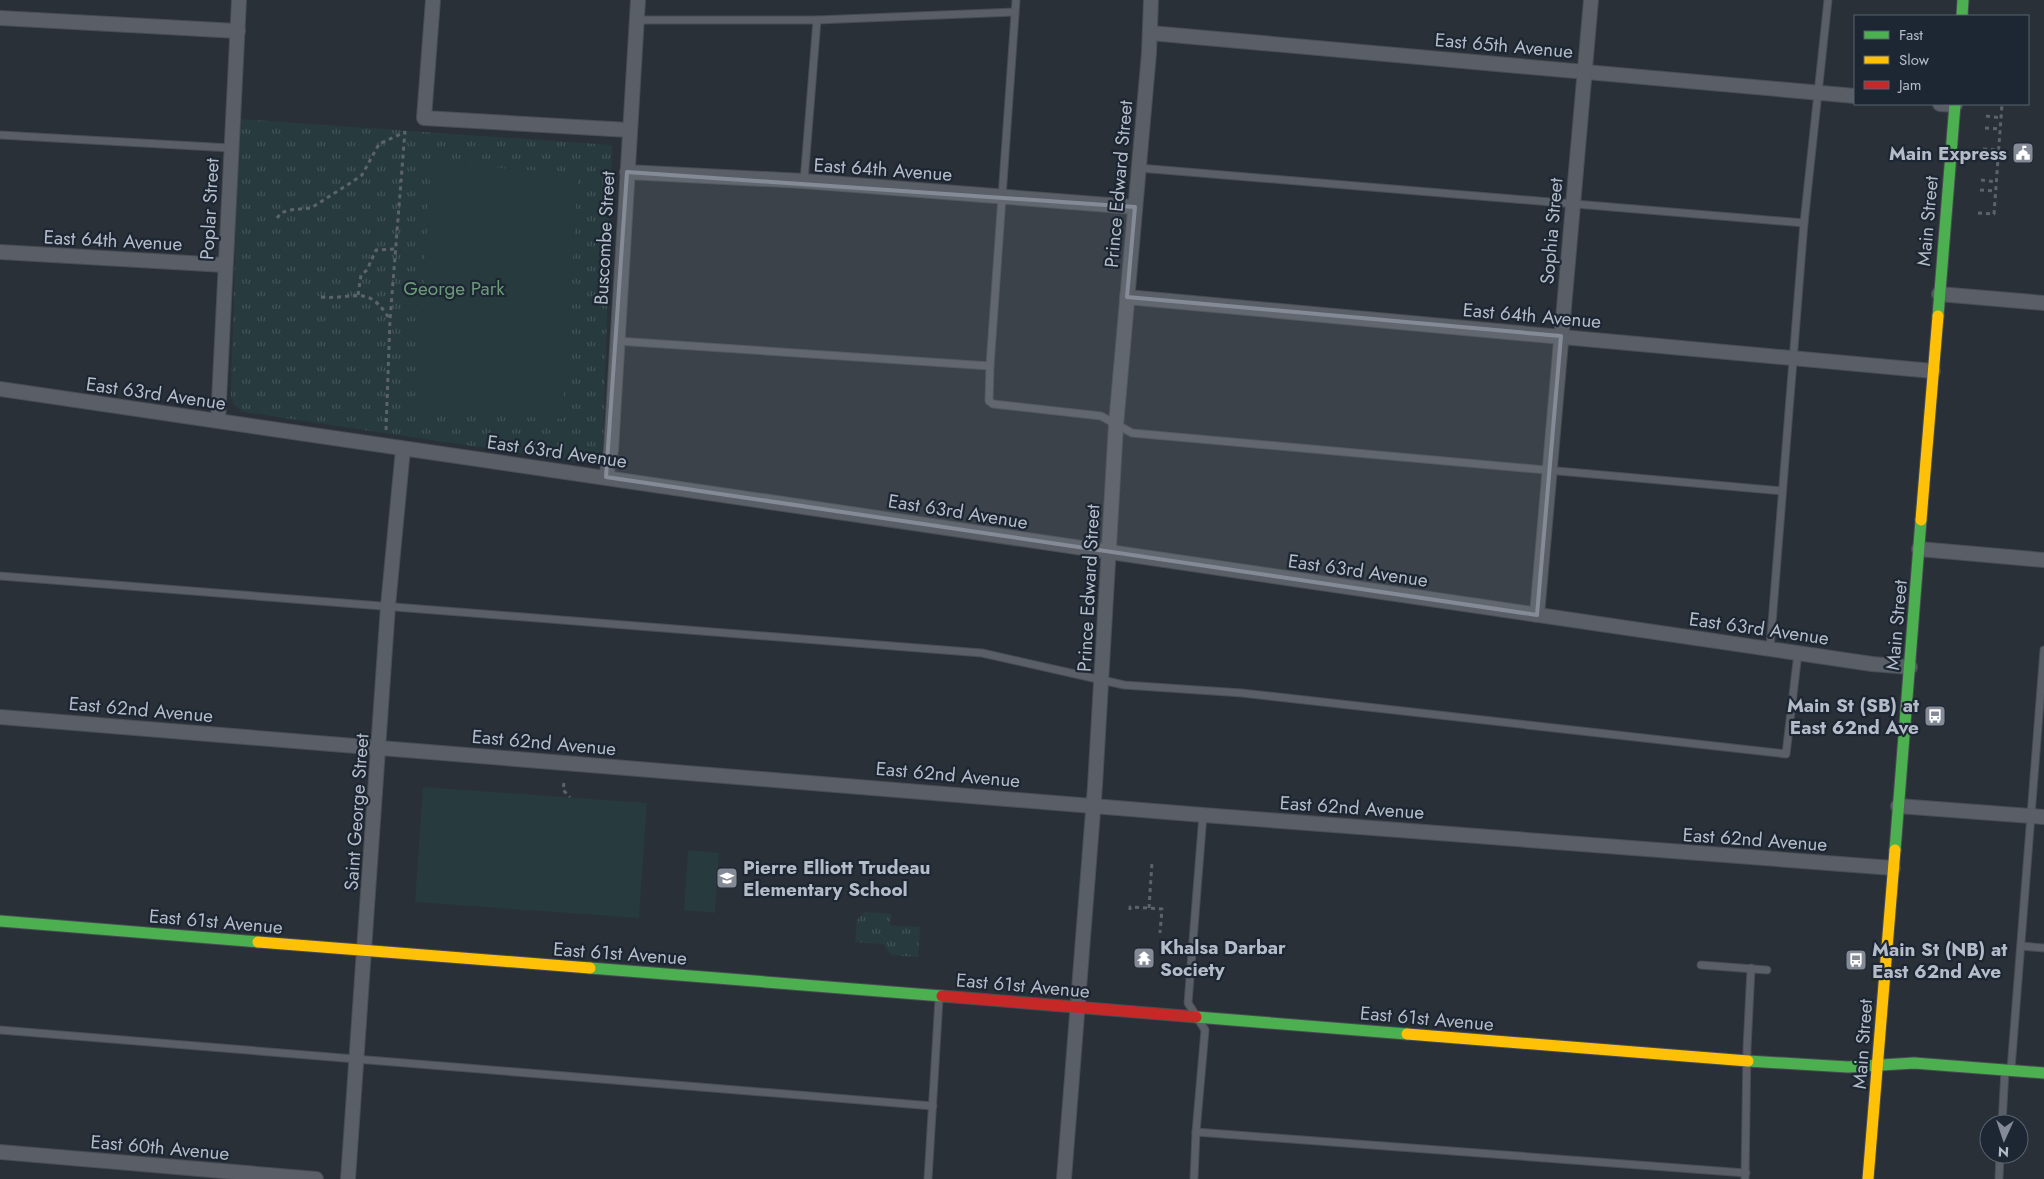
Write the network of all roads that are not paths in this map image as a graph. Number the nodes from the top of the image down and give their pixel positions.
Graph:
1 (239, 0) edge
2 (433, 0) edge
3 (638, 0) edge
4 (1016, 0) edge
5 (1151, 0) edge
6 (1591, 0) edge
7 (1828, 0) edge
8 (1963, 0) edge
9 (1015, 12) junction
10 (1962, 15) edge
11 (0, 18) edge
12 (637, 20) junction
13 (817, 20) junction
14 (238, 31) junction
15 (1150, 33) junction
16 (1584, 70) junction
17 (1820, 92) junction
18 (1854, 96) edge
19 (1955, 105) edge
20 (630, 130) junction
21 (0, 135) edge
22 (231, 148) junction
23 (1139, 168) junction
24 (627, 172) junction
25 (804, 182) junction
26 (1002, 197) junction
27 (1573, 204) junction
28 (1135, 207) junction
29 (1804, 223) junction
30 (0, 252) edge
31 (224, 264) junction
32 (1939, 294) junction
33 (1127, 297) junction
34 (2044, 303) edge
35 (1561, 336) junction
36 (617, 341) junction
37 (1793, 358) junction
38 (990, 366) junction
39 (1933, 372) junction
40 (0, 390) edge
41 (218, 421) junction
42 (1116, 425) junction
43 (403, 449) junction
44 (1549, 470) junction
45 (606, 477) junction
46 (1782, 491) junction
47 (1919, 549) junction
48 (1109, 553) junction
49 (2044, 560) edge
50 (0, 576) edge
51 (388, 606) junction
52 (1537, 615) junction
53 (1770, 648) junction
54 (2044, 650) edge
55 (1798, 653) junction
56 (1910, 667) junction
57 (1101, 680) junction
58 (2043, 690) edge
59 (0, 717) edge
60 (379, 747) junction
61 (1093, 805) junction
62 (1898, 806) junction
63 (1203, 814) junction
64 (2037, 816) edge
65 (1893, 868) junction
66 (0, 921) edge
67 (2021, 946) junction
68 (2044, 948) edge
69 (364, 951) junction
70 (1701, 965) dead end
71 (1751, 968) junction
72 (1767, 970) dead end
73 (939, 996) junction
74 (1077, 1007) junction
75 (1195, 1016) junction
76 (0, 1030) edge
77 (356, 1059) junction
78 (1748, 1061) junction
79 (1878, 1065) junction
80 (2008, 1070) junction
81 (2044, 1073) edge
82 (933, 1106) junction
83 (2003, 1114) edge
84 (1196, 1132) junction
85 (0, 1152) edge
86 (2000, 1164) edge
87 (1745, 1176) edge
88 (316, 1179) edge
89 (348, 1179) edge
90 (928, 1179) edge
91 (1064, 1179) edge
92 (1194, 1179) edge
93 (1868, 1179) edge
94 (1999, 1179) edge

1 - 14 street, Poplar Street
2 - 20 street
3 - 12 street, Buscombe Street
4 - 9 lane
5 - 15 street, Prince Edward Street
6 - 16 street, Sophia Street
7 - 17 lane
8 - 10 street
9 - 13 lane
9 - 26 lane
11 - 14 street
12 - 13 lane
12 - 20 street, Buscombe Street
13 - 25 lane
14 - 22 street, Poplar Street
15 - 16 street, East 65th Avenue
15 - 23 street, Prince Edward Street
16 - 17 street, East 65th Avenue
16 - 27 street, Sophia Street
17 - 18 street, East 65th Avenue
17 - 29 lane
19 - 32 street, Main Street
20 - 24 street, Buscombe Street
21 - 22 lane
22 - 31 street, Poplar Street
23 - 27 lane
23 - 28 street, Prince Edward Street
24 - 25 street, East 64th Avenue
24 - 36 street, Buscombe Street
25 - 26 street, East 64th Avenue
26 - 28 street, East 64th Avenue
26 - 38 lane
27 - 29 lane
27 - 35 street, Sophia Street
28 - 33 street, Prince Edward Street
29 - 37 lane
30 - 31 street, East 64th Avenue
31 - 41 street, Poplar Street
32 - 34 street
32 - 39 street, Main Street
33 - 35 street, East 64th Avenue
33 - 42 street, Prince Edward Street
35 - 37 street, East 64th Avenue
35 - 44 street, Sophia Street
36 - 38 lane
36 - 45 street, Buscombe Street
37 - 39 street, East 64th Avenue
37 - 46 lane
38 - 42 lane
39 - 47 street, Main Street
40 - 41 street, East 63rd Avenue
41 - 43 street, East 63rd Avenue
42 - 44 lane
42 - 48 street, Prince Edward Street
43 - 45 street, East 63rd Avenue
43 - 51 street, Saint George Street
44 - 46 lane
44 - 52 street, Sophia Street
45 - 48 street, East 63rd Avenue
46 - 53 lane
47 - 49 street
47 - 56 street, Main Street
48 - 52 street, East 63rd Avenue
48 - 57 street, Prince Edward Street
50 - 51 lane
51 - 57 lane
51 - 60 street, Saint George Street
52 - 53 street, East 63rd Avenue
53 - 55 street, East 63rd Avenue
54 - 58 lane
55 - 56 street, East 63rd Avenue
55 - 57 lane
56 - 62 street, Main Street
57 - 61 street, Prince Edward Street
58 - 64 lane
59 - 60 street, East 62nd Avenue
60 - 61 street, East 62nd Avenue
60 - 69 street, Saint George Street
61 - 63 street, East 62nd Avenue
61 - 74 street, Prince Edward Street
62 - 64 street
62 - 65 street, Main Street
63 - 65 street, East 62nd Avenue
63 - 75 lane
64 - 67 lane
65 - 79 street, Main Street
66 - 69 street, East 61st Avenue
67 - 68 lane
67 - 80 lane
69 - 73 street, East 61st Avenue
69 - 77 street, Saint George Street
70 - 71 lane
71 - 72 lane
71 - 78 lane
73 - 74 street, East 61st Avenue
73 - 82 lane
74 - 75 street, East 61st Avenue
74 - 91 street, Prince Edward Street
75 - 78 street, East 61st Avenue
75 - 84 lane
76 - 77 lane
77 - 82 lane
77 - 89 street, Saint George Street
78 - 79 street, East 61st Avenue
78 - 87 lane
79 - 80 street, East 61st Avenue
79 - 93 street, Main Street
80 - 81 street, East 61st Avenue
80 - 83 lane
82 - 90 lane
84 - 87 lane
84 - 92 lane
85 - 88 street, East 60th Avenue
86 - 94 lane

